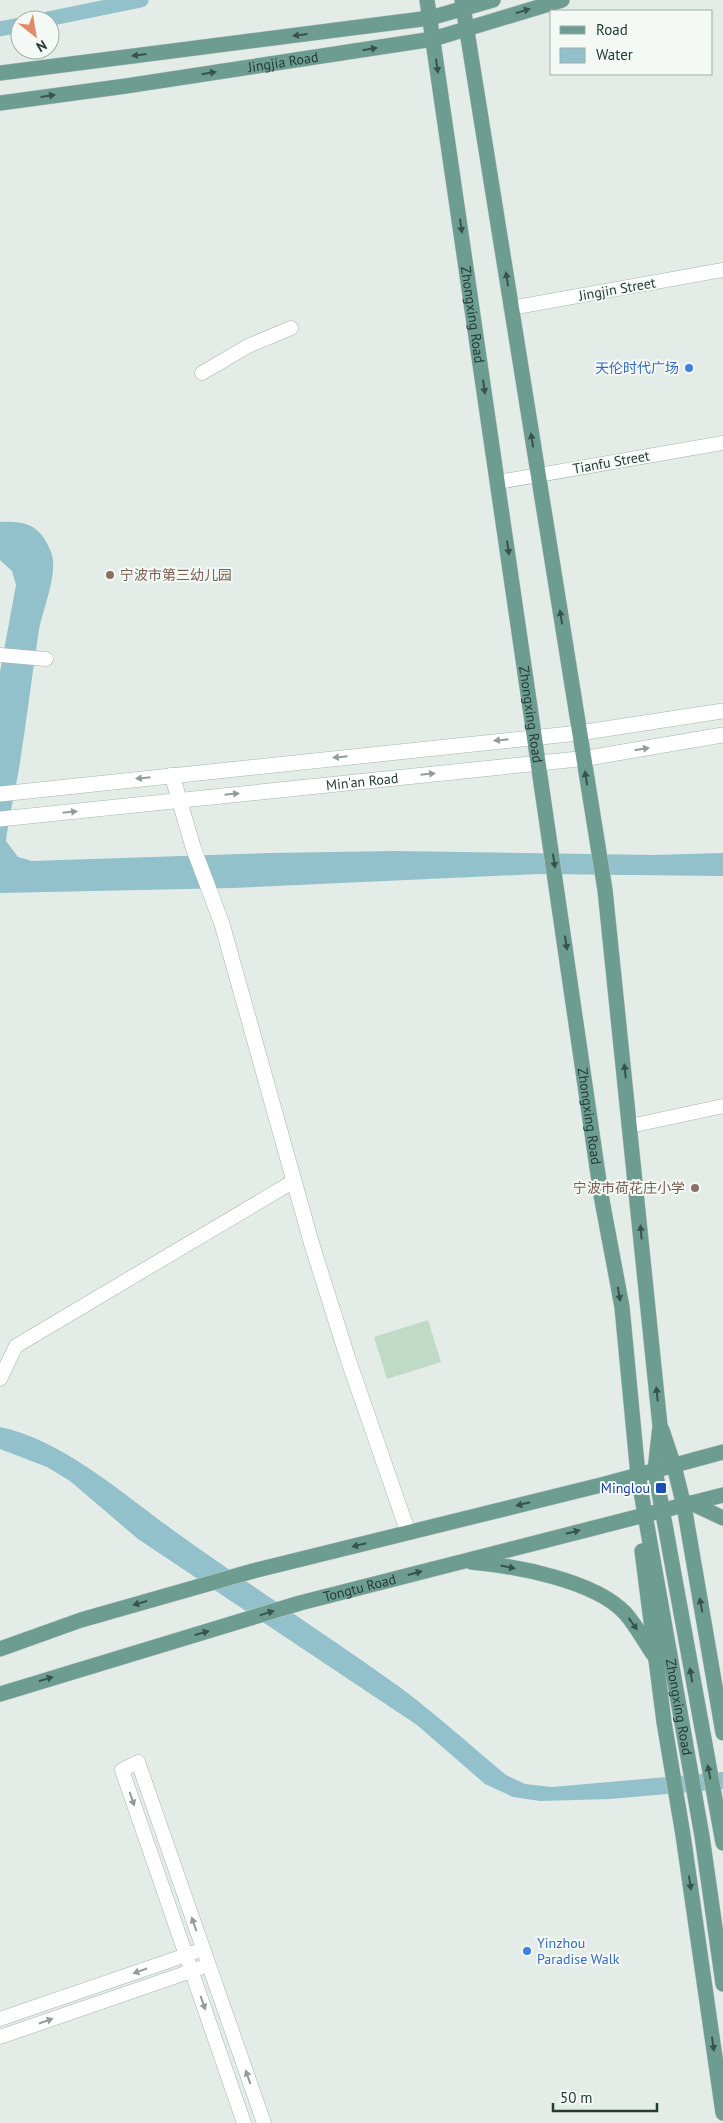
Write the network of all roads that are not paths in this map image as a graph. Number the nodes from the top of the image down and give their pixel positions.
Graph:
1 (427, 0) edge
2 (493, 0) edge
3 (562, 0) edge
4 (463, 4) edge
5 (430, 18) junction
6 (467, 28) junction
7 (433, 39) junction
8 (0, 73) edge
9 (0, 103) edge
10 (723, 270) edge
11 (511, 308) junction
12 (291, 328) dead end
13 (202, 373) dead end
14 (723, 443) edge
15 (538, 474) junction
16 (498, 482) junction
17 (0, 655) edge
18 (46, 659) dead end
19 (723, 711) edge
20 (579, 733) junction
21 (723, 735) edge
22 (535, 736) junction
23 (583, 758) junction
24 (539, 762) junction
25 (172, 775) junction
26 (0, 794) edge
27 (180, 800) junction
28 (0, 819) edge
29 (723, 1106) edge
30 (630, 1126) junction
31 (294, 1181) junction
32 (0, 1379) edge
33 (660, 1426) junction
34 (723, 1452) edge
35 (674, 1466) junction
36 (655, 1470) junction
37 (634, 1476) junction
38 (723, 1495) edge
39 (687, 1504) junction
40 (662, 1510) junction
41 (640, 1516) junction
42 (723, 1518) edge
43 (408, 1532) junction
44 (460, 1561) junction
45 (0, 1649) edge
46 (655, 1657) junction
47 (0, 1694) edge
48 (722, 1727) edge
49 (722, 1837) edge
50 (723, 1843) edge
51 (203, 1950) junction
52 (186, 1956) junction
53 (208, 1965) junction
54 (192, 1971) junction
55 (723, 1984) edge
56 (0, 2019) edge
57 (0, 2037) edge
58 (723, 2113) edge
59 (244, 2123) edge
60 (264, 2123) edge

1 - 5 main road, Zhongxing Road
2 - 4 main road, Jingjia Road
6 -> 3 main road, Jingjia Road
4 - 5 main road, Jingjia Road
4 - 6 main road, Zhongxing Road
5 - 7 main road, Zhongxing Road
5 -> 8 main road, Jingjia Road
6 - 7 main road, Jingjia Road
11 -> 6 main road, Zhongxing Road
9 -> 7 main road, Jingjia Road
7 -> 16 main road, Zhongxing Road
10 - 11 street, Jingjin Street
15 -> 11 main road, Zhongxing Road
12 - 13 street
14 - 15 street, Tianfu Street
15 - 16 street, Tianfu Street
20 -> 15 main road, Zhongxing Road
16 -> 22 main road, Zhongxing Road
17 - 18 street
19 - 20 main road, Min'an Road
20 - 22 main road, Min'an Road
20 - 23 main road, Zhongxing Road
23 -> 21 main road, Min'an Road
22 - 24 main road, Zhongxing Road
22 -> 25 main road, Min'an Road
23 - 24 main road, Min'an Road
30 -> 23 main road, Zhongxing Road
27 -> 24 main road, Min'an Road
24 -> 37 main road, Zhongxing Road
25 -> 26 main road, Min'an Road
25 - 27 main road
28 -> 27 main road, Min'an Road
27 - 31 main road
29 - 30 street
33 -> 30 main road, Zhongxing Road
31 - 32 street
31 - 43 main road
33 - 35 main road, Zhongxing Road
33 - 36 main road, Zhongxing Road
34 - 35 main road
35 - 36 main road
35 - 39 main road, Zhongxing Road
36 - 37 main road
36 - 40 main road, Zhongxing Road
37 - 41 main road, Zhongxing Road
37 -> 43 main road
38 - 39 main road, Tongtu Road
39 - 40 main road, Tongtu Road
39 - 42 main road
48 -> 39 main road, Zhongxing Road
40 - 41 main road, Tongtu Road
49 -> 40 main road, Zhongxing Road
44 -> 41 main road, Tongtu Road
41 - 46 main road, Zhongxing Road
41 - 55 main road, Zhongxing Road
43 -> 45 main road
44 -> 46 main road
47 -> 44 main road, Tongtu Road
46 -> 58 main road, Zhongxing Road
49 - 50 main road, Zhongxing Road
51 - 52 street
51 -> 52 street
51 - 53 street
52 - 54 street
52 -> 56 street
53 - 54 street
60 -> 53 street
57 -> 54 street
54 -> 59 street

